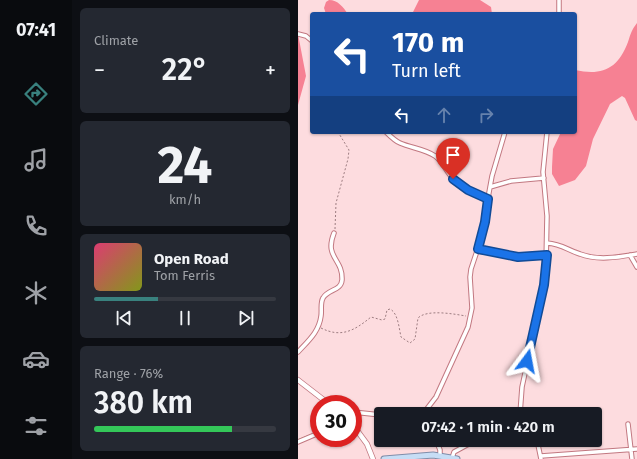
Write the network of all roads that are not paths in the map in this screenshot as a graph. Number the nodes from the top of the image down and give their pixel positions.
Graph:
1 (559, 0) edge
2 (559, 12) edge
3 (298, 34) edge
4 (310, 39) edge
5 (388, 134) edge
6 (504, 134) edge
7 (547, 134) edge
8 (544, 178) junction
9 (490, 187) junction
10 (488, 199) junction
11 (334, 233) road end
12 (547, 243) junction
13 (478, 249) junction
14 (637, 254) edge
15 (547, 255) junction
16 (630, 255) junction
17 (637, 267) edge
18 (298, 352) edge
19 (298, 380) edge
20 (317, 395) edge
21 (429, 407) edge
22 (521, 407) edge
23 (362, 413) edge
24 (374, 414) edge
25 (628, 424) dead end
26 (362, 436) edge
27 (310, 437) edge
28 (298, 442) edge
29 (439, 447) edge
30 (463, 447) edge
31 (539, 447) edge
32 (637, 449) edge
33 (631, 450) junction
34 (440, 455) junction
35 (541, 457) edge
36 (414, 458) edge
37 (454, 458) edge
38 (373, 459) edge
39 (384, 459) edge
40 (632, 459) edge

1 - 2 street
3 - 4 street
5 - 10 street
6 - 9 street
7 - 8 street
8 - 9 street
8 - 12 street
9 - 10 street
10 - 13 street
11 - 18 street
12 - 15 street
12 - 16 street
13 - 15 street
13 - 21 street
14 - 16 street
15 - 22 street
16 - 17 street
19 - 20 main road
23 - 24 street
25 - 33 street
26 - 38 main road
27 - 28 street
29 - 34 street
30 - 37 street
31 - 35 street
32 - 33 street
33 - 35 street
33 - 40 street
34 - 36 main road
34 - 37 main road
36 - 39 main road

